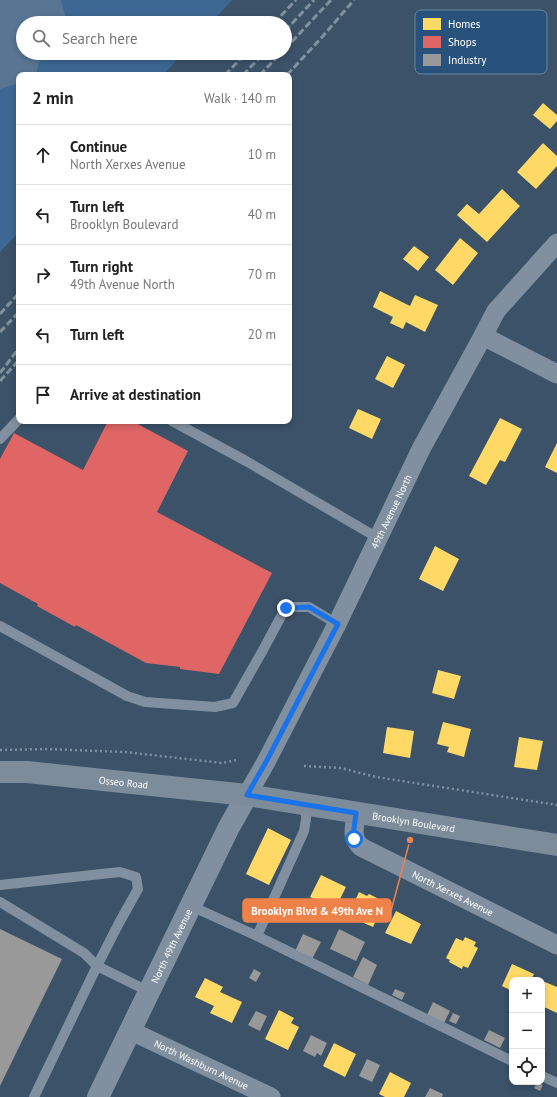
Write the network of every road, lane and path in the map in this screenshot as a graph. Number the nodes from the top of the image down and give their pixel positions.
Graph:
1 (557, 243) edge
2 (484, 336) junction
3 (557, 374) edge
4 (16, 422) edge
5 (178, 424) edge
6 (0, 439) edge
7 (378, 538) junction
8 (338, 624) junction
9 (0, 626) edge
10 (0, 750) edge
11 (237, 760) dead end
12 (304, 766) dead end
13 (0, 772) edge
14 (247, 795) junction
15 (306, 805) junction
16 (557, 805) edge
17 (356, 813) junction
18 (557, 845) edge
19 (0, 885) edge
20 (0, 902) edge
21 (191, 906) junction
22 (258, 936) junction
23 (557, 945) edge
24 (97, 966) junction
25 (150, 992) junction
26 (131, 1031) junction
27 (509, 1060) edge
28 (545, 1077) edge
29 (557, 1083) edge
30 (34, 1097) edge
31 (98, 1097) edge
32 (271, 1097) edge

1 - 2 street, 49th Avenue North
2 - 3 street
2 - 7 street, 49th Avenue North
4 - 6 lane
5 - 7 lane
7 - 8 street, 49th Avenue North
8 - 9 lane
8 - 14 street, 49th Avenue North
10 - 11 path
12 - 16 path
13 - 14 main road, Osseo Road
14 - 15 main road, Brooklyn Boulevard
14 - 21 street, North 49th Avenue
15 - 17 main road, Brooklyn Boulevard
15 - 22 lane
17 - 18 main road, Brooklyn Boulevard
17 - 23 street, North Xerxes Avenue
19 - 24 lane
20 - 24 lane
21 - 22 lane
21 - 25 street, North 49th Avenue
22 - 27 lane
24 - 25 lane
24 - 30 lane
25 - 26 street, North 49th Avenue
26 - 31 street, North 49th Avenue
26 - 32 street, North Washburn Avenue
28 - 29 lane

